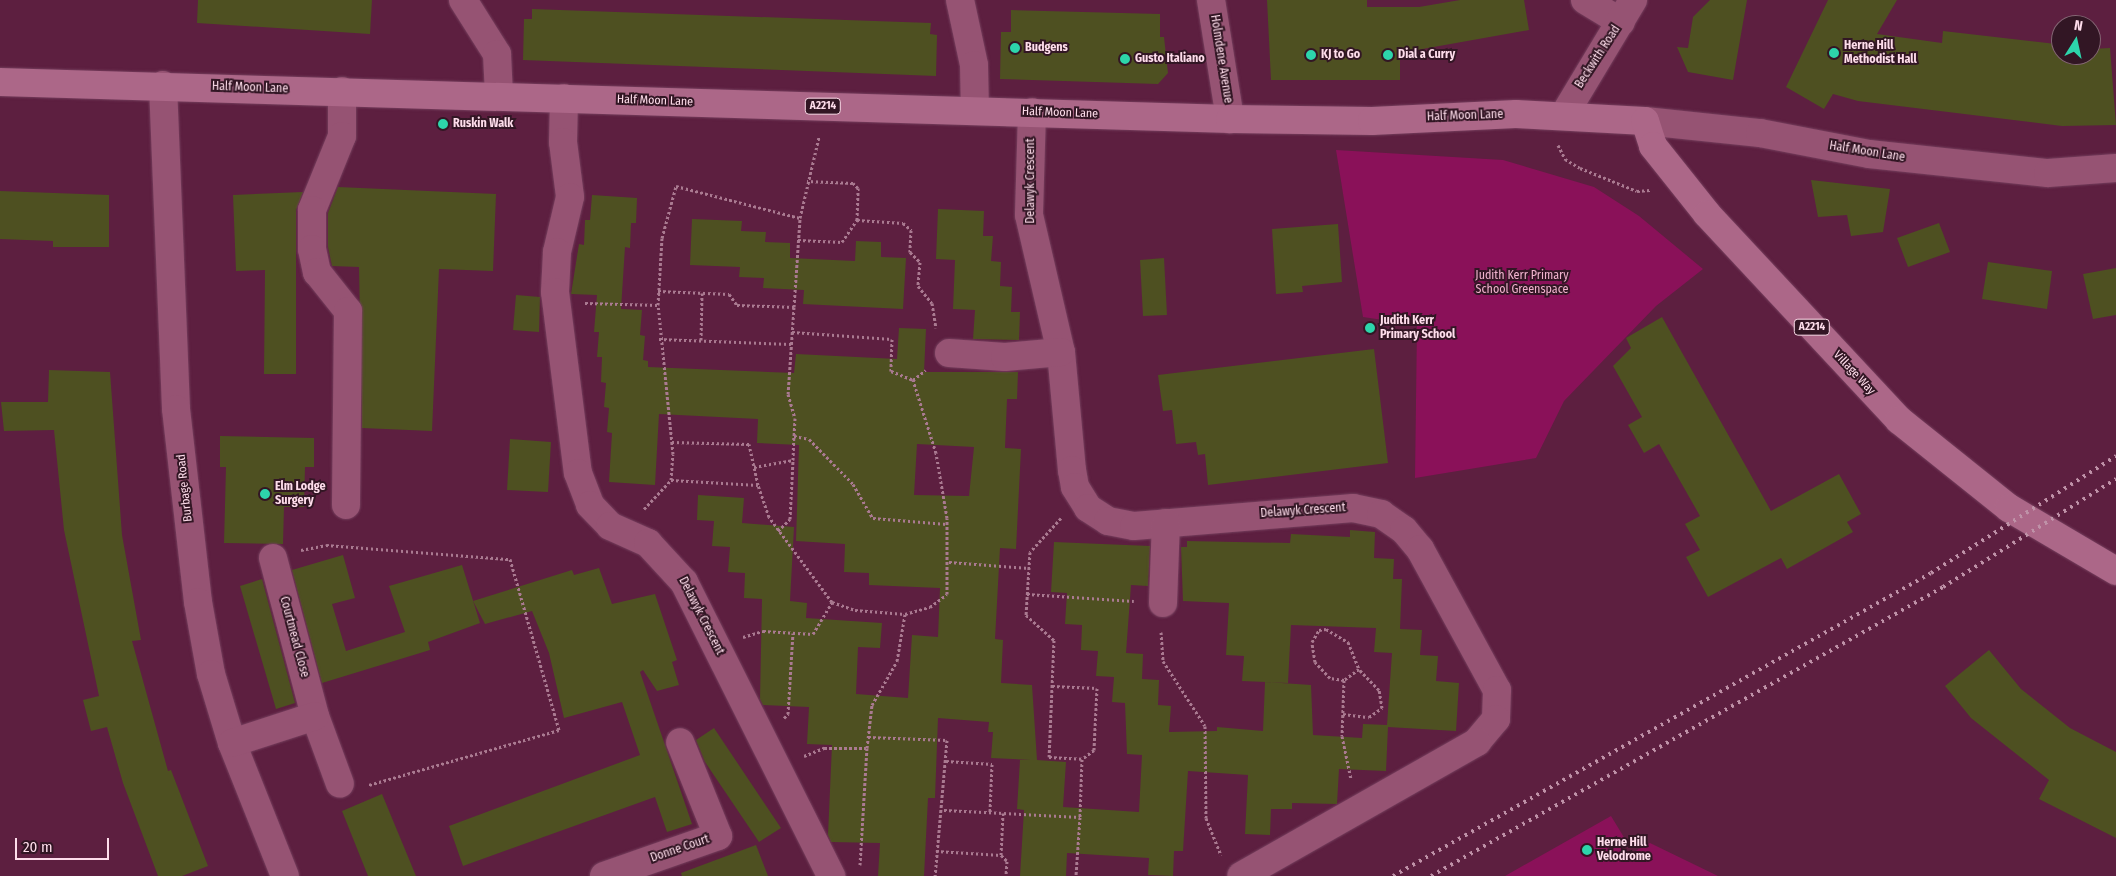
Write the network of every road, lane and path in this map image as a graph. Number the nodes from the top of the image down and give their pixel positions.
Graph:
1 (463, 0) edge
2 (960, 0) edge
3 (1211, 0) edge
4 (1585, 0) edge
5 (1627, 11) edge
6 (0, 82) edge
7 (163, 85) junction
8 (342, 91) junction
9 (499, 95) junction
10 (564, 98) junction
11 (825, 106) junction
12 (975, 111) junction
13 (1032, 112) junction
14 (1564, 116) junction
15 (1230, 118) junction
16 (1645, 121) junction
17 (2116, 168) edge
18 (1677, 176) junction
19 (807, 181) junction
20 (800, 218) junction
21 (857, 220) junction
22 (798, 240) junction
23 (658, 291) junction
24 (702, 293) junction
25 (658, 305) junction
26 (557, 307) junction
27 (794, 307) junction
28 (792, 332) junction
29 (659, 338) junction
30 (701, 340) junction
31 (791, 344) junction
32 (1061, 352) junction
33 (949, 353) junction
34 (913, 380) junction
35 (794, 436) junction
36 (672, 442) junction
37 (793, 460) junction
38 (754, 467) junction
39 (671, 480) junction
40 (758, 485) junction
41 (1081, 499) junction
42 (346, 505) dead end
43 (1166, 523) junction
44 (948, 524) junction
45 (778, 531) junction
46 (629, 536) junction
47 (273, 558) joint
48 (949, 562) junction
49 (1029, 568) junction
50 (2116, 571) edge
51 (1027, 594) junction
52 (832, 602) junction
53 (1163, 603) junction
54 (905, 614) junction
55 (792, 633) junction
56 (716, 644) junction
57 (1359, 669) junction
58 (1344, 680) junction
59 (1052, 686) junction
60 (1342, 714) junction
61 (315, 716) junction
62 (868, 737) junction
63 (762, 738) junction
64 (680, 742) dead end
65 (232, 743) junction
66 (867, 748) junction
67 (1082, 759) junction
68 (946, 761) junction
69 (777, 767) junction
70 (340, 784) joint
71 (1362, 808) junction
72 (944, 810) junction
73 (990, 812) junction
74 (1003, 813) junction
75 (1080, 817) junction
76 (936, 851) junction
77 (1001, 855) junction
78 (1232, 867) edge
79 (859, 875) edge
80 (285, 876) edge
81 (604, 876) edge
82 (831, 876) edge
83 (935, 876) edge
84 (1006, 876) edge
85 (1076, 876) edge

1 - 9 street
2 - 12 street
3 - 15 street, Holmdene Avenue
4 - 5 street
5 - 14 street, Beckwith Road
6 - 7 main road, Half Moon Lane / A2214
7 - 8 main road, Half Moon Lane / A2214
7 - 65 street, Burbage Road
8 - 9 main road, Half Moon Lane / A2214
8 - 42 street
9 - 10 main road, Half Moon Lane / A2214
10 - 11 main road, Half Moon Lane / A2214
10 - 26 street, Delawyk Crescent
11 - 12 main road, Half Moon Lane / A2214
11 - 19 path
12 - 13 main road, Half Moon Lane / A2214
13 - 15 main road, Half Moon Lane / A2214
13 - 32 street, Delawyk Crescent
14 - 15 main road, Half Moon Lane / A2214
14 - 16 main road, Half Moon Lane / A2214
14 - 18 path
16 - 17 street, Half Moon Lane
16 - 18 main road, Village Way / A2214
18 - 50 main road, Village Way / A2214
19 - 20 path
19 - 21 path
20 - 22 path
20 - 23 path
21 - 22 path
21 - 33 path
22 - 27 path
23 - 24 path
23 - 25 path
24 - 27 path
24 - 30 path
25 - 26 path
25 - 29 path
26 - 46 street, Delawyk Crescent
27 - 28 path
28 - 31 path
28 - 34 path
29 - 30 path
29 - 36 path
30 - 31 path
31 - 35 path
32 - 33 street
32 - 41 street, Delawyk Crescent
33 - 34 path
34 - 44 path
35 - 37 path
35 - 44 path
36 - 38 path
36 - 39 path
37 - 38 path
37 - 45 path
38 - 40 path
39 - 40 path
39 - 46 path
40 - 45 path
41 - 43 street, Delawyk Crescent
41 - 49 path
43 - 53 street
43 - 71 street, Delawyk Crescent
44 - 48 path
45 - 52 path
46 - 56 street, Delawyk Crescent
47 - 61 street, Courtmead Close
47 - 70 path
48 - 49 path
48 - 54 path
49 - 51 path
51 - 53 path
51 - 59 path
52 - 54 path
52 - 55 path
53 - 78 path
54 - 62 path
55 - 56 path
55 - 63 path
56 - 63 street, Delawyk Crescent
57 - 58 path
57 - 58 path
57 - 60 path
58 - 60 path
59 - 67 path
59 - 67 path
60 - 71 path
61 - 65 street
61 - 70 street, Courtmead Close
62 - 66 path
62 - 68 path
63 - 69 street, Delawyk Crescent
64 - 81 street, Donne Court
65 - 80 street, Burbage Road
66 - 69 path
66 - 79 path
67 - 75 path
68 - 72 path
68 - 73 path
69 - 82 street, Delawyk Crescent
71 - 78 street, Delawyk Crescent
72 - 73 path
72 - 76 path
73 - 74 path
74 - 75 path
74 - 77 path
75 - 85 path
76 - 77 path
76 - 83 path
77 - 84 path

